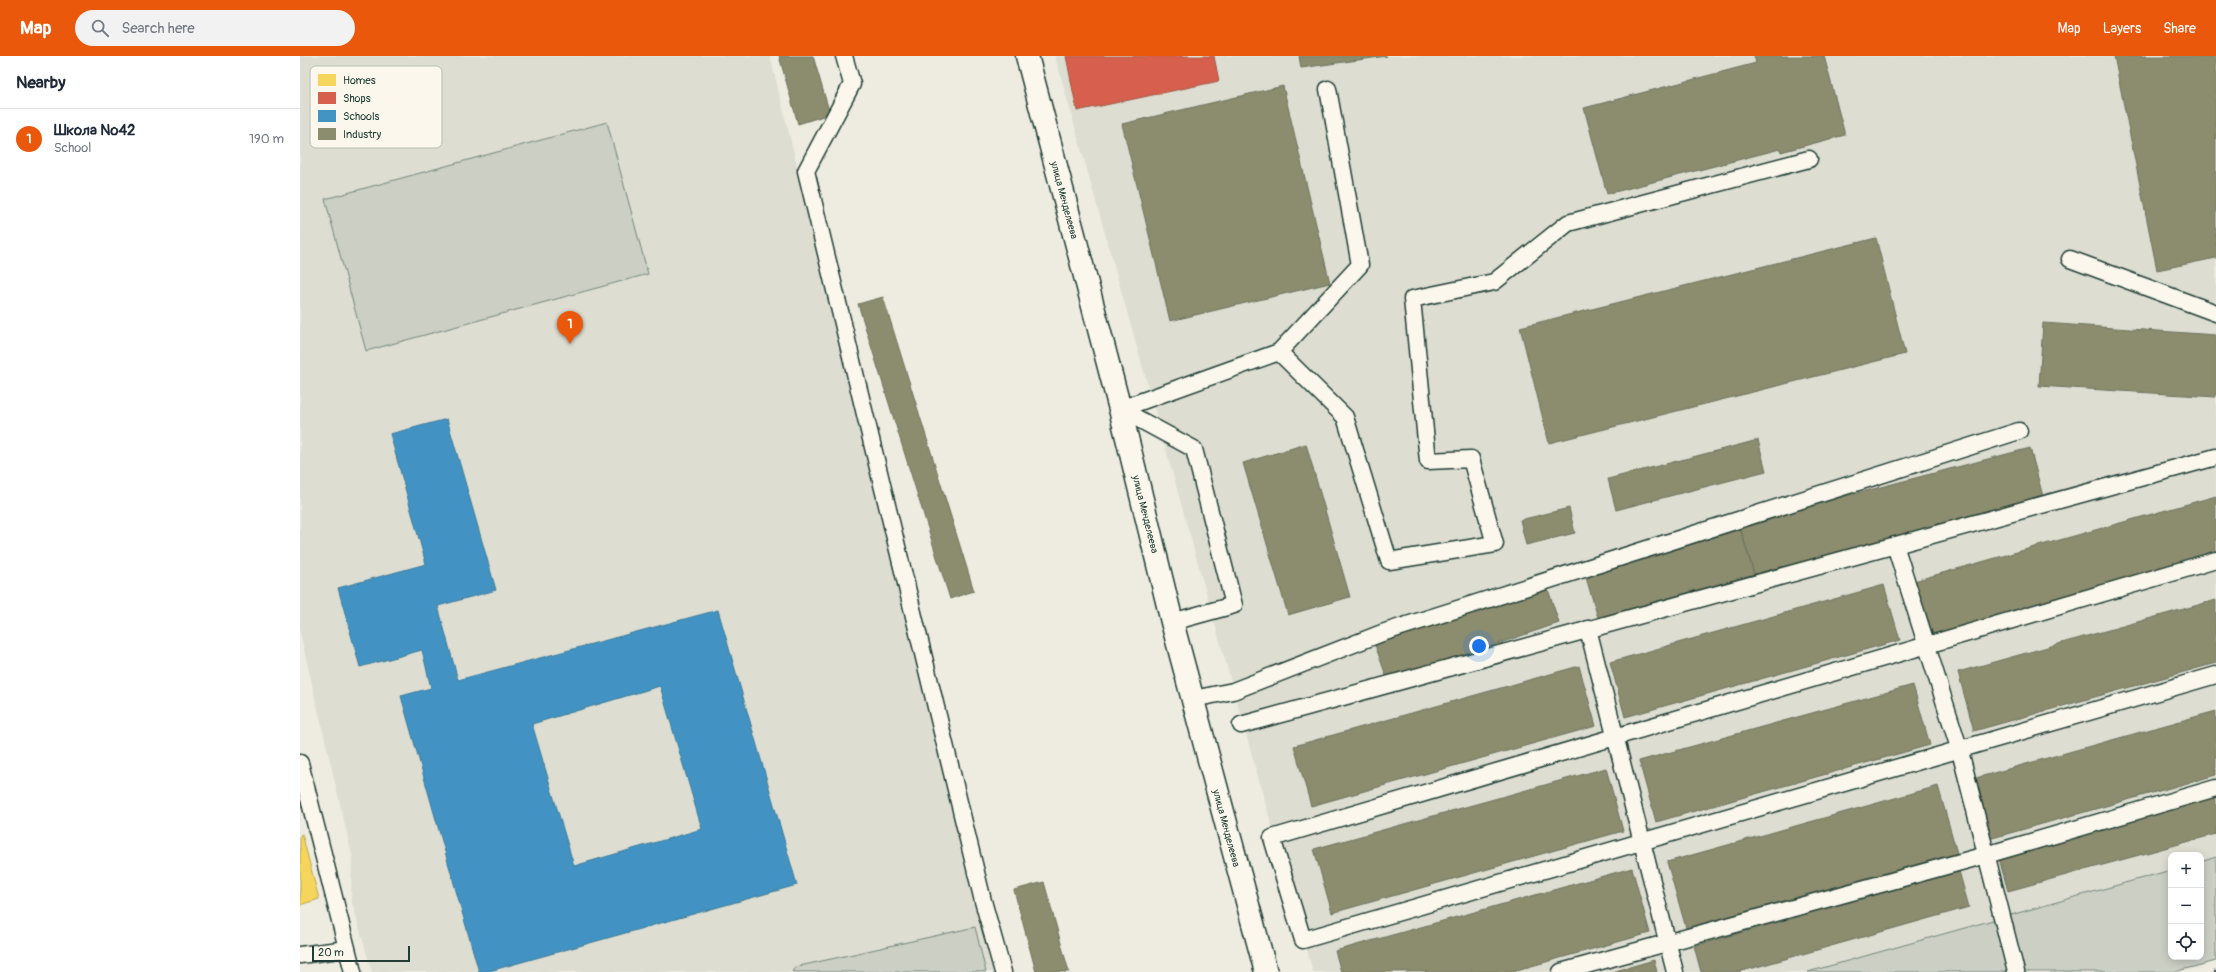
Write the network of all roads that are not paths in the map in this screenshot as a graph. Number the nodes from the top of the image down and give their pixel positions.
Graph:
1 (844, 56) edge
2 (1027, 56) edge
3 (1328, 89) dead end
4 (1809, 159) dead end
5 (2070, 259) dead end
6 (2216, 313) edge
7 (1279, 352) junction
8 (1120, 409) junction
9 (2019, 431) dead end
10 (2216, 457) edge
11 (1895, 545) junction
12 (2216, 560) edge
13 (1172, 622) junction
14 (1588, 630) junction
15 (1927, 645) junction
16 (2216, 675) edge
17 (1192, 698) junction
18 (1241, 725) dead end
19 (1616, 737) junction
20 (1960, 751) junction
21 (300, 763) edge
22 (2216, 788) edge
23 (1643, 842) junction
24 (1986, 855) junction
25 (1668, 943) junction
26 (347, 949) junction
27 (300, 954) edge
28 (353, 972) edge
29 (1003, 972) edge
30 (1266, 972) edge
31 (1561, 972) edge
32 (1675, 972) edge
33 (2016, 972) edge

1 - 29 lane
2 - 8 street, улица Менделеева
3 - 7 lane
4 - 7 lane
5 - 6 lane
7 - 8 lane
8 - 13 street, улица Менделеева
8 - 13 lane
9 - 17 lane
10 - 11 lane
11 - 14 lane
11 - 15 lane
12 - 15 lane
13 - 17 street, улица Менделеева
14 - 18 lane
14 - 19 lane
15 - 19 lane
15 - 20 lane
16 - 20 lane
17 - 30 street, улица Менделеева
19 - 23 lane
19 - 23 lane
20 - 23 lane
20 - 24 lane
21 - 26 lane
22 - 24 lane
23 - 25 lane
24 - 25 lane
24 - 33 lane
25 - 31 lane
25 - 32 lane
26 - 27 lane
26 - 28 lane

